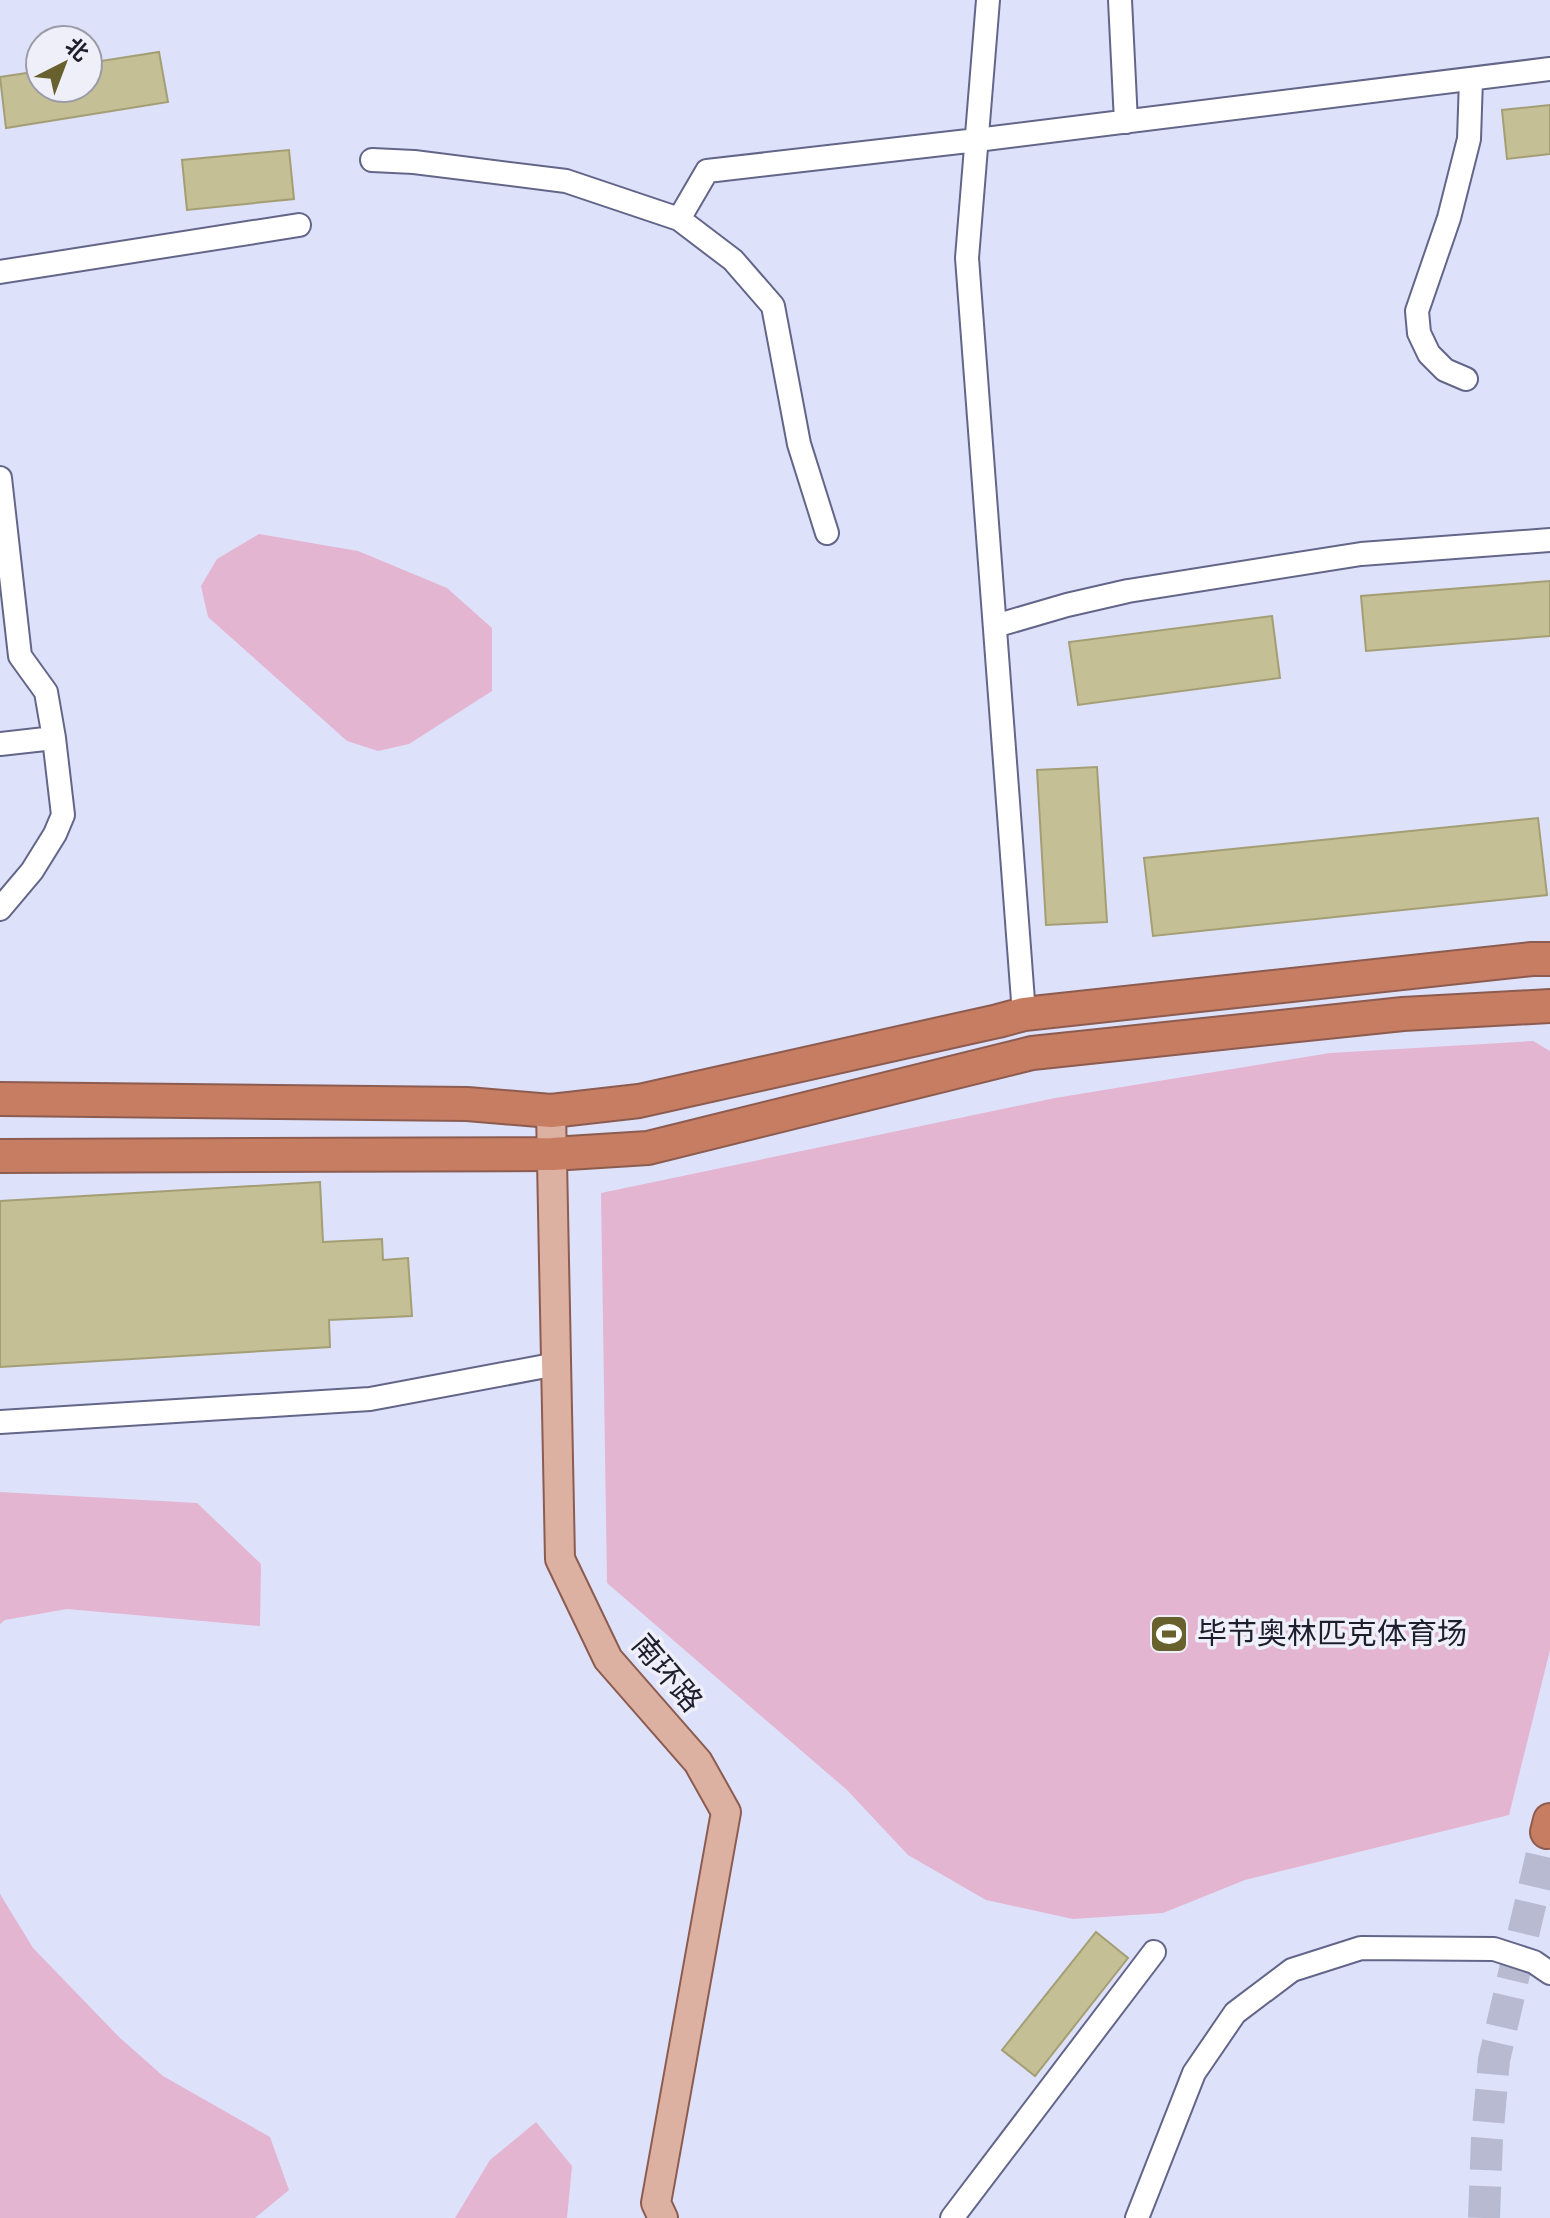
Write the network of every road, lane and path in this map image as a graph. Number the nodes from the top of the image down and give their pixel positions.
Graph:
1 (988, 0) edge
2 (1120, 0) edge
3 (1550, 69) edge
4 (1471, 79) junction
5 (1126, 122) junction
6 (977, 140) junction
7 (372, 160) dead end
8 (679, 219) junction
9 (299, 225) dead end
10 (0, 272) edge
11 (1466, 379) dead end
12 (0, 478) edge
13 (2, 516) edge
14 (827, 533) dead end
15 (1550, 540) edge
16 (995, 626) junction
17 (54, 738) junction
18 (0, 744) edge
19 (0, 909) edge
20 (1550, 959) edge
21 (1550, 1006) edge
22 (1024, 1014) junction
23 (0, 1099) edge
24 (551, 1111) junction
25 (552, 1154) junction
26 (0, 1156) edge
27 (557, 1364) junction
28 (0, 1422) edge
29 (1154, 1952) dead end
30 (1550, 1973) edge
31 (663, 2218) edge
32 (952, 2218) edge
33 (1137, 2218) edge

1 - 6 street
2 - 5 street
3 - 4 street
4 - 5 street
4 - 11 street
5 - 6 street
6 - 8 street
6 - 16 street
7 - 8 street
8 - 14 street
9 - 10 street
12 - 13 street
13 - 17 street
15 - 16 street
16 - 22 street
17 - 18 street
17 - 19 street
20 - 22 highway
21 - 25 highway
22 - 24 highway
23 - 24 highway
24 - 25 main road, 南环路
25 - 26 highway
25 - 27 main road, 南环路
27 - 28 street
27 - 31 main road, 南环路
29 - 32 street
30 - 33 street

